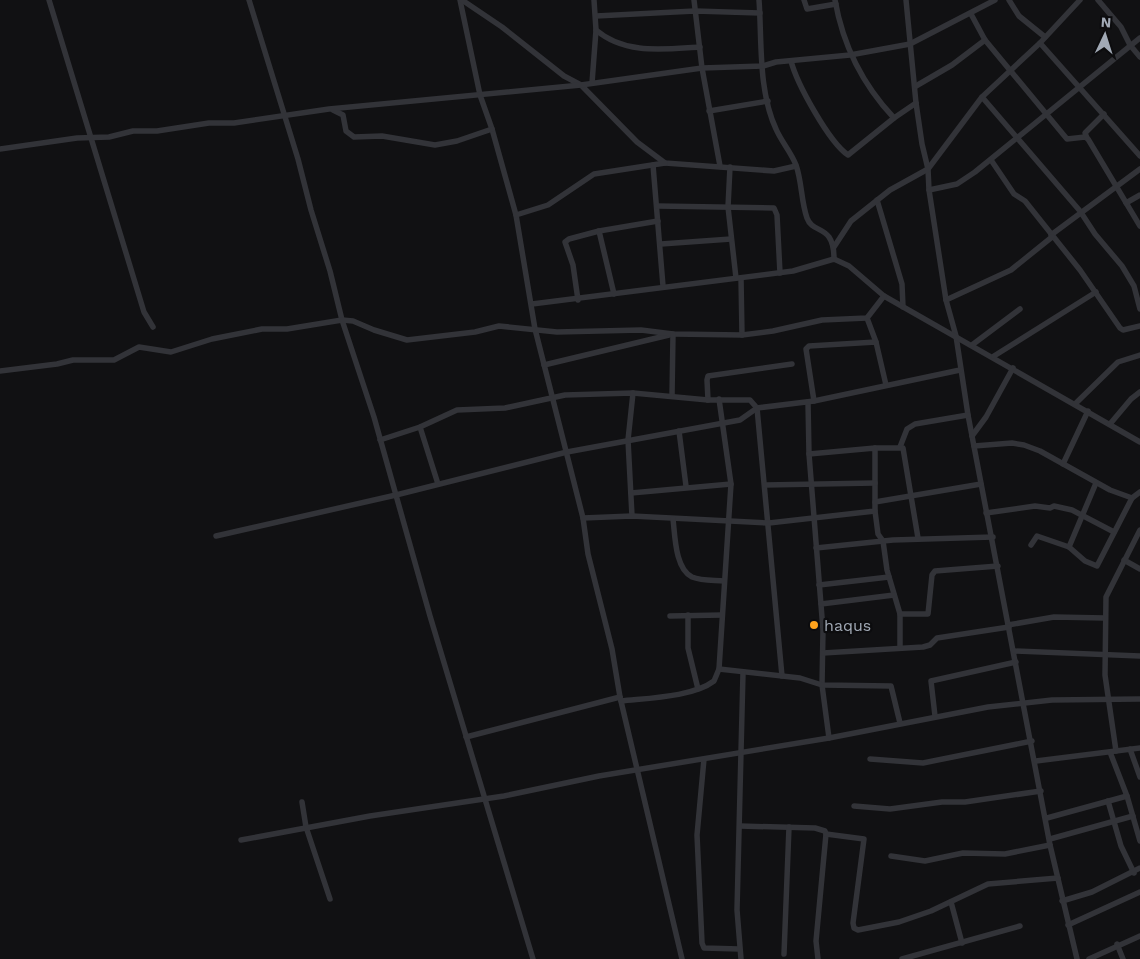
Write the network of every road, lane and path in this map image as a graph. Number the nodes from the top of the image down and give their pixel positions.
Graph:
1 (49, 0) edge
2 (249, 0) edge
3 (461, 0) edge
4 (594, 0) edge
5 (694, 0) edge
6 (759, 0) edge
7 (804, 0) edge
8 (906, 0) edge
9 (995, 0) edge
10 (1009, 0) edge
11 (1080, 0) edge
12 (1098, 0) edge
13 (836, 2) edge
14 (695, 11) junction
15 (760, 13) junction
16 (971, 14) junction
17 (596, 16) junction
18 (596, 30) junction
19 (1045, 37) junction
20 (1140, 38) edge
21 (985, 40) junction
22 (1040, 43) junction
23 (910, 44) junction
24 (1130, 45) junction
25 (700, 47) junction
26 (850, 54) junction
27 (1140, 57) edge
28 (791, 61) junction
29 (763, 66) junction
30 (702, 68) junction
31 (1011, 70) junction
32 (592, 83) junction
33 (581, 85) junction
34 (916, 86) junction
35 (1078, 88) junction
36 (480, 95) junction
37 (982, 97) junction
38 (768, 101) junction
39 (916, 103) junction
40 (328, 108) junction
41 (709, 112) junction
42 (1046, 113) junction
43 (1104, 114) junction
44 (284, 115) junction
45 (894, 118) junction
46 (492, 129) junction
47 (1016, 137) junction
48 (91, 139) junction
49 (1088, 139) junction
50 (0, 149) edge
51 (1140, 156) edge
52 (991, 160) junction
53 (665, 163) junction
54 (653, 165) junction
55 (720, 166) junction
56 (796, 166) junction
57 (730, 167) junction
58 (928, 169) junction
59 (1140, 169) edge
60 (1117, 185) junction
61 (929, 190) junction
62 (1140, 195) edge
63 (877, 200) junction
64 (1126, 203) junction
65 (657, 206) junction
66 (728, 207) junction
67 (1080, 211) junction
68 (516, 216) junction
69 (658, 221) junction
70 (1140, 226) edge
71 (599, 231) junction
72 (1051, 236) junction
73 (731, 240) junction
74 (661, 244) junction
75 (834, 247) junction
76 (834, 260) junction
77 (780, 272) junction
78 (739, 278) junction
79 (663, 286) junction
80 (1096, 292) junction
81 (614, 294) junction
82 (884, 296) junction
83 (578, 300) junction
84 (946, 300) junction
85 (532, 304) junction
86 (903, 307) junction
87 (1020, 309) dead end
88 (1140, 309) edge
89 (867, 318) junction
90 (342, 320) junction
91 (1140, 326) edge
92 (153, 327) dead end
93 (536, 329) junction
94 (674, 334) junction
95 (742, 335) junction
96 (956, 336) junction
97 (876, 342) junction
98 (972, 345) junction
99 (1140, 355) edge
100 (994, 356) junction
101 (792, 364) dead end
102 (544, 365) junction
103 (1013, 368) junction
104 (960, 370) junction
105 (0, 371) edge
106 (886, 385) junction
107 (1140, 392) edge
108 (633, 393) junction
109 (672, 396) junction
110 (554, 398) junction
111 (719, 399) junction
112 (708, 400) junction
113 (811, 401) junction
114 (1075, 404) junction
115 (757, 408) junction
116 (1088, 411) junction
117 (968, 415) junction
118 (722, 423) junction
119 (1110, 424) junction
120 (420, 427) junction
121 (679, 431) junction
122 (972, 436) junction
123 (380, 440) junction
124 (628, 440) junction
125 (1140, 442) edge
126 (974, 446) junction
127 (900, 447) junction
128 (875, 448) junction
129 (567, 452) junction
130 (809, 454) junction
131 (1063, 464) junction
132 (875, 482) junction
133 (1096, 483) junction
134 (438, 484) junction
135 (731, 484) junction
136 (812, 484) junction
137 (982, 484) junction
138 (765, 485) junction
139 (686, 486) junction
140 (1140, 492) edge
141 (631, 493) junction
142 (396, 494) junction
143 (911, 496) junction
144 (1132, 498) junction
145 (875, 502) junction
146 (875, 511) junction
147 (986, 513) junction
148 (1082, 515) junction
149 (632, 516) junction
150 (584, 518) junction
151 (814, 518) junction
152 (673, 519) junction
153 (728, 522) junction
154 (769, 523) junction
155 (1140, 530) edge
156 (1114, 532) junction
157 (216, 536) dead end
158 (993, 537) junction
159 (918, 538) junction
160 (883, 541) junction
161 (1031, 544) dead end
162 (1069, 547) junction
163 (816, 548) junction
164 (1124, 560) junction
165 (998, 566) junction
166 (1140, 569) edge
167 (889, 577) junction
168 (724, 581) junction
169 (820, 585) junction
170 (894, 595) junction
171 (821, 604) junction
172 (900, 614) junction
173 (688, 615) junction
174 (722, 615) junction
175 (670, 616) dead end
176 (1104, 618) junction
177 (1008, 626) junction
178 (900, 647) junction
179 (1014, 651) junction
180 (823, 653) junction
181 (1104, 656) junction
182 (1140, 656) edge
183 (1016, 662) junction
184 (719, 669) junction
185 (743, 673) junction
186 (782, 676) junction
187 (822, 685) junction
188 (698, 689) junction
189 (621, 699) junction
190 (1140, 699) edge
191 (1108, 700) junction
192 (1024, 702) junction
193 (935, 716) junction
194 (900, 723) junction
195 (466, 737) junction
196 (829, 738) junction
197 (1032, 741) junction
198 (1140, 748) edge
199 (1130, 749) junction
200 (742, 752) junction
201 (1113, 752) junction
202 (704, 759) junction
203 (870, 759) dead end
204 (1036, 761) junction
205 (639, 771) junction
206 (1140, 776) edge
207 (1041, 791) junction
208 (1128, 796) junction
209 (484, 797) junction
210 (1108, 801) junction
211 (302, 802) dead end
212 (854, 806) dead end
213 (1132, 816) junction
214 (1046, 818) junction
215 (1113, 822) junction
216 (740, 826) junction
217 (306, 827) junction
218 (789, 827) junction
219 (826, 834) junction
220 (241, 840) dead end
221 (1140, 841) edge
222 (1050, 842) junction
223 (891, 856) dead end
224 (1138, 872) edge
225 (1058, 878) junction
226 (1140, 892) edge
227 (330, 899) dead end
228 (1062, 901) junction
229 (951, 902) junction
230 (1068, 925) junction
231 (1020, 926) dead end
232 (1140, 936) edge
233 (962, 943) junction
234 (1117, 944) junction
235 (739, 949) junction
236 (784, 954) dead end
237 (533, 959) edge
238 (682, 959) edge
239 (741, 959) edge
240 (818, 959) edge
241 (902, 959) edge
242 (1077, 959) edge
243 (1089, 959) edge
244 (1123, 959) edge

1 - 48 street
2 - 44 street
3 - 33 street
3 - 36 street
4 - 17 street
5 - 14 street
6 - 15 street
7 - 13 street
8 - 23 street
9 - 16 street
10 - 19 street
11 - 19 street
12 - 24 street
13 - 26 street
14 - 15 street
14 - 17 street
14 - 25 street
15 - 29 street
16 - 21 street
16 - 23 street
17 - 18 street
18 - 25 street
18 - 32 street
19 - 22 street
20 - 24 street
21 - 31 street
21 - 34 street
22 - 31 street
22 - 35 street
23 - 26 street
23 - 34 street
24 - 27 street
24 - 35 street
25 - 30 street
26 - 28 street
26 - 45 street
28 - 29 street
28 - 45 street
29 - 30 street
29 - 38 street
30 - 32 street
30 - 41 street
31 - 37 street
31 - 42 street
32 - 33 street
33 - 36 street
33 - 53 street
34 - 39 street
35 - 42 street
35 - 43 street
36 - 40 street
36 - 46 street
37 - 47 street
37 - 58 street
38 - 41 street
38 - 56 street
39 - 45 street
39 - 58 street
40 - 44 street
40 - 46 street
41 - 55 street
42 - 47 street
42 - 49 street
43 - 49 street
43 - 51 street
44 - 48 street
44 - 90 street
46 - 68 street
47 - 52 street
47 - 67 street
48 - 50 street
48 - 92 street
49 - 60 street
52 - 61 street
52 - 72 street
53 - 54 street
53 - 55 street
54 - 65 street
54 - 68 street
55 - 57 street
56 - 57 street
56 - 75 street
57 - 66 street
58 - 61 street
58 - 63 street
59 - 60 street
60 - 64 street
60 - 67 street
61 - 84 street
62 - 64 street
63 - 75 street
63 - 86 street
64 - 70 street
65 - 66 street
65 - 69 street
66 - 73 street
66 - 77 street
67 - 72 street
67 - 88 street
68 - 85 street
69 - 71 street
69 - 74 street
71 - 81 street
71 - 83 street
72 - 80 street
72 - 84 street
73 - 74 street
73 - 78 street
74 - 79 street
75 - 76 street
76 - 77 street
76 - 82 street
77 - 78 street
78 - 79 street
78 - 95 street
79 - 81 street
80 - 91 street
80 - 100 street
81 - 83 street
82 - 86 street
82 - 89 street
83 - 85 street
84 - 96 street
85 - 93 street
86 - 96 street
87 - 98 street
89 - 95 street
89 - 97 street
90 - 93 street
90 - 105 street
90 - 123 street
93 - 94 street
93 - 102 street
94 - 95 street
94 - 102 street
94 - 109 street
96 - 98 street
96 - 104 street
97 - 106 street
97 - 113 street
98 - 100 street
99 - 114 street
100 - 103 street
101 - 112 street
102 - 110 street
103 - 114 street
103 - 122 street
104 - 106 street
104 - 117 street
106 - 113 street
107 - 119 street
108 - 109 street
108 - 110 street
108 - 124 street
109 - 112 street
110 - 120 street
110 - 129 street
111 - 112 street
111 - 115 street
111 - 118 street
113 - 115 street
113 - 130 street
114 - 116 street
115 - 118 street
115 - 138 street
116 - 119 street
116 - 131 street
117 - 122 street
117 - 127 street
118 - 121 street
118 - 135 street
119 - 125 street
120 - 123 street
120 - 134 street
121 - 124 street
121 - 139 street
122 - 126 street
123 - 142 street
124 - 129 street
124 - 141 street
126 - 131 street
126 - 137 street
127 - 128 street
127 - 143 street
128 - 130 street
128 - 132 street
129 - 134 street
129 - 150 street
130 - 136 street
131 - 133 street
132 - 136 street
132 - 145 street
133 - 144 street
133 - 148 street
134 - 142 street
135 - 139 street
135 - 153 street
136 - 138 street
136 - 151 street
137 - 143 street
137 - 147 street
138 - 154 street
139 - 141 street
140 - 144 street
141 - 149 street
142 - 157 street
142 - 195 street
143 - 145 street
143 - 159 street
144 - 156 street
145 - 146 street
146 - 151 street
146 - 160 street
147 - 148 street
147 - 158 street
148 - 156 street
148 - 162 street
149 - 150 street
149 - 152 street
150 - 189 street
151 - 154 street
151 - 163 street
152 - 153 street
152 - 168 street
153 - 154 street
153 - 168 street
154 - 186 street
155 - 164 street
156 - 162 street
158 - 159 street
158 - 165 street
159 - 160 street
160 - 163 street
160 - 167 street
161 - 162 street
163 - 169 street
164 - 166 street
164 - 176 street
165 - 172 street
165 - 177 street
167 - 169 street
167 - 170 street
168 - 174 street
169 - 171 street
170 - 171 street
170 - 172 street
171 - 180 street
172 - 178 street
173 - 174 street
173 - 175 street
173 - 188 street
174 - 184 street
176 - 177 street
176 - 181 street
177 - 178 street
177 - 179 street
178 - 180 street
179 - 181 street
179 - 183 street
180 - 187 street
181 - 182 street
181 - 191 street
183 - 192 street
183 - 193 street
184 - 185 street
184 - 188 street
185 - 186 street
185 - 200 street
186 - 187 street
187 - 194 street
187 - 196 street
188 - 189 street
189 - 195 street
189 - 205 street
190 - 191 street
191 - 192 street
191 - 201 street
192 - 193 street
192 - 197 street
193 - 194 street
194 - 196 street
195 - 209 street
196 - 200 street
197 - 203 street
197 - 204 street
198 - 199 street
199 - 201 street
199 - 206 street
200 - 202 street
200 - 216 street
201 - 204 street
201 - 208 street
202 - 205 street
202 - 235 street
204 - 207 street
205 - 209 street
205 - 238 street
207 - 212 street
207 - 214 street
208 - 210 street
208 - 213 street
209 - 217 street
209 - 237 street
210 - 214 street
210 - 215 street
211 - 217 street
213 - 215 street
213 - 221 street
214 - 222 street
215 - 222 street
215 - 224 street
216 - 218 street
216 - 235 street
217 - 220 street
217 - 227 street
218 - 219 street
218 - 236 street
219 - 229 street
219 - 240 street
222 - 223 street
222 - 225 street
224 - 228 street
225 - 228 street
225 - 229 street
226 - 230 street
228 - 230 street
229 - 233 street
230 - 242 street
231 - 233 street
232 - 234 street
233 - 241 street
234 - 243 street
234 - 244 street
235 - 239 street

